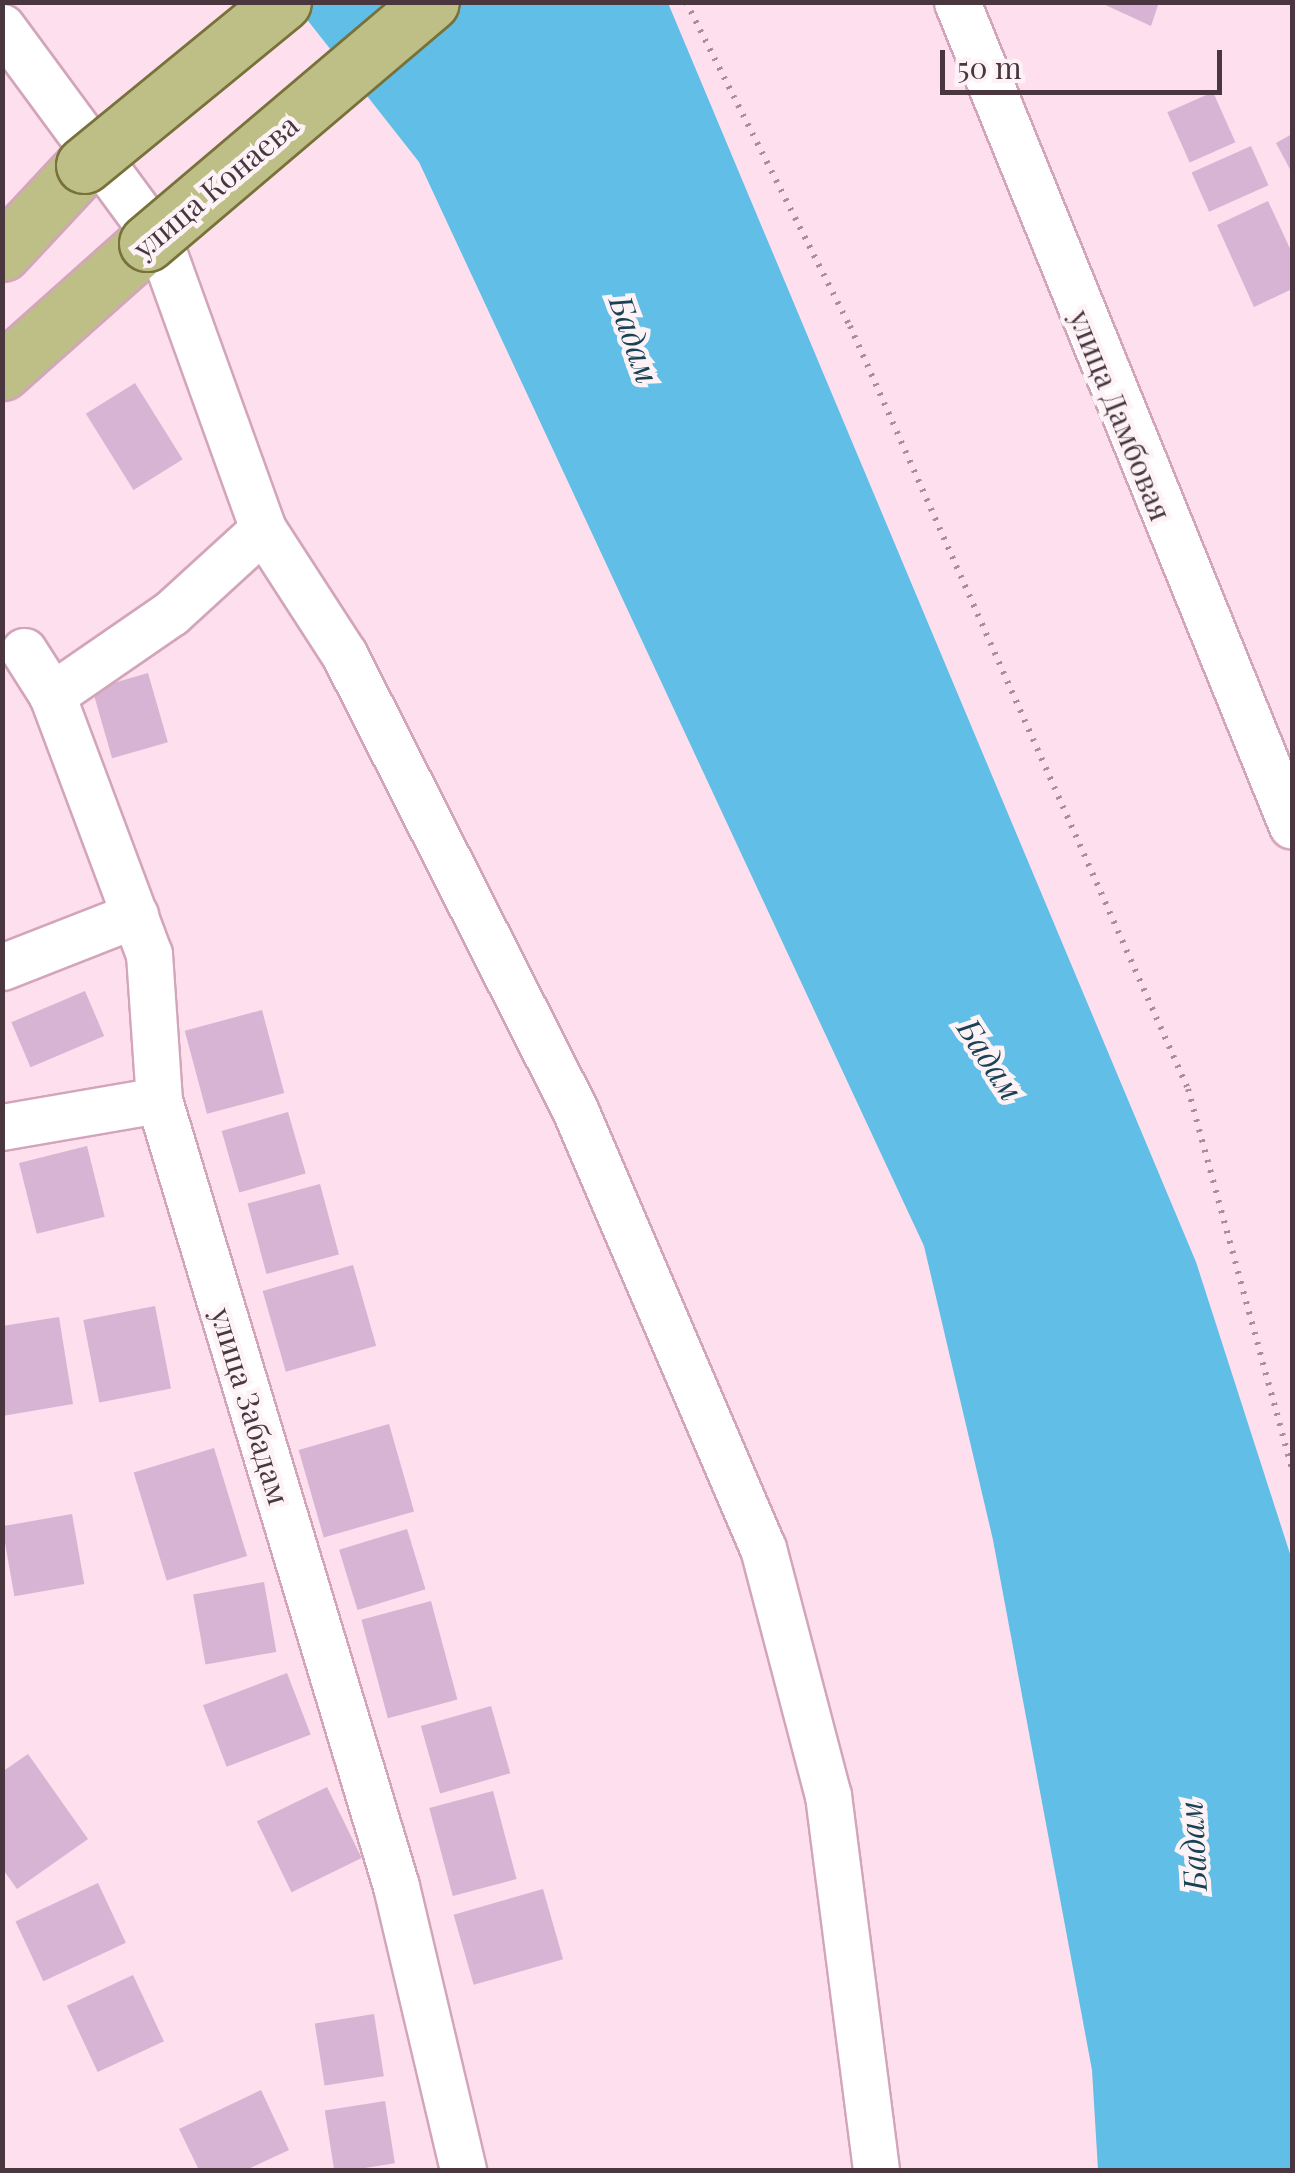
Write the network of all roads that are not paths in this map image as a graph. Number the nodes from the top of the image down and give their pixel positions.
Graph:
1 (283, 2) edge
2 (431, 2) edge
3 (963, 7) edge
4 (2, 27) edge
5 (2, 253) edge
6 (2, 372) edge
7 (263, 528) junction
8 (24, 651) dead end
9 (52, 696) junction
10 (1288, 803) edge
11 (134, 915) junction
12 (2, 967) edge
13 (159, 1100) junction
14 (2, 1126) edge
15 (464, 2170) edge
16 (876, 2170) edge

1 - 5 main road, bridge
2 - 6 main road, улица Конаева, bridge
3 - 10 street, улица Дамбовая
4 - 7 street
7 - 9 street
7 - 16 street
8 - 9 street, улица Забадам
9 - 11 street, улица Забадам
11 - 12 street
11 - 13 street, улица Забадам
13 - 14 street
13 - 15 street, улица Забадам

